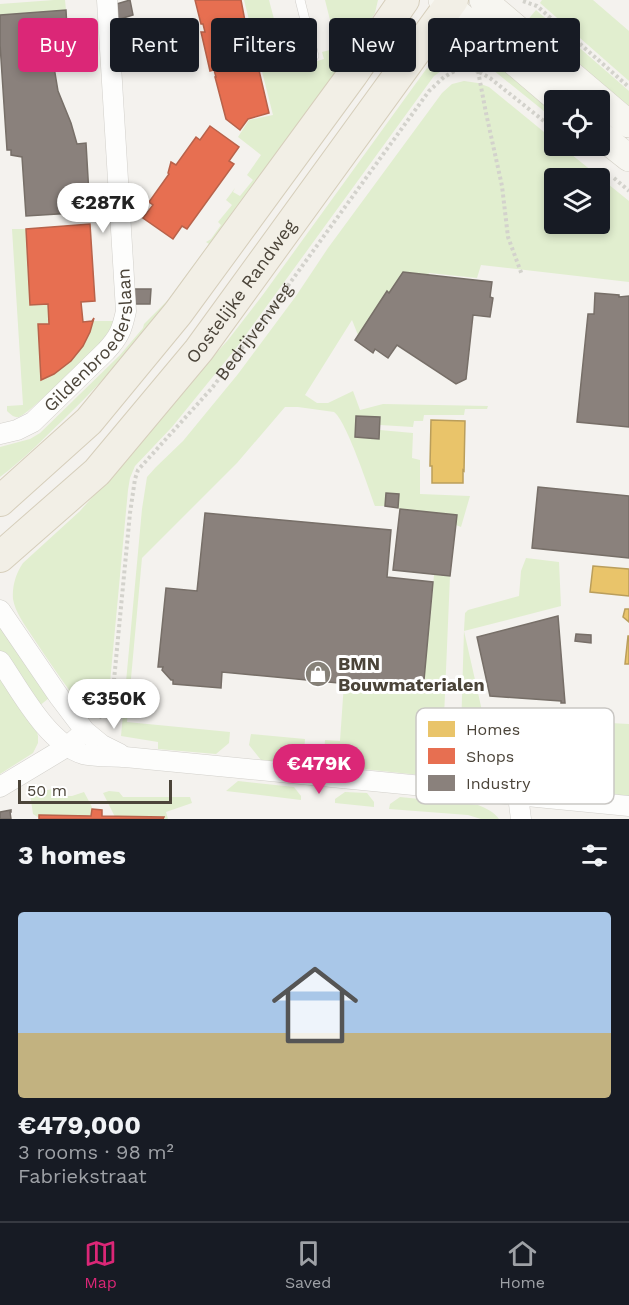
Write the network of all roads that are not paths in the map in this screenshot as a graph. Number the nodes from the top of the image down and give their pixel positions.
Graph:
1 (107, 0) edge
2 (300, 0) edge
3 (404, 0) edge
4 (483, 0) edge
5 (448, 2) edge
6 (304, 18) edge
7 (548, 90) edge
8 (629, 124) edge
9 (610, 143) edge
10 (629, 158) edge
11 (0, 434) edge
12 (0, 501) edge
13 (0, 556) edge
14 (0, 610) edge
15 (0, 661) edge
16 (85, 731) junction
17 (68, 746) junction
18 (125, 757) junction
19 (416, 786) edge
20 (0, 787) edge
21 (519, 804) edge
22 (607, 804) edge
23 (629, 806) edge
24 (521, 819) edge

1 - 11 street, Gildenbroederslaan
2 - 6 lane
3 - 12 main road, Oostelijke Randweg
4 - 8 main road
5 - 7 main road
5 - 13 main road, Oostelijke Randweg
9 - 10 main road
14 - 16 street
15 - 17 street
16 - 17 street
16 - 18 street
17 - 18 street
17 - 20 street
18 - 19 street
21 - 24 street
22 - 23 street

